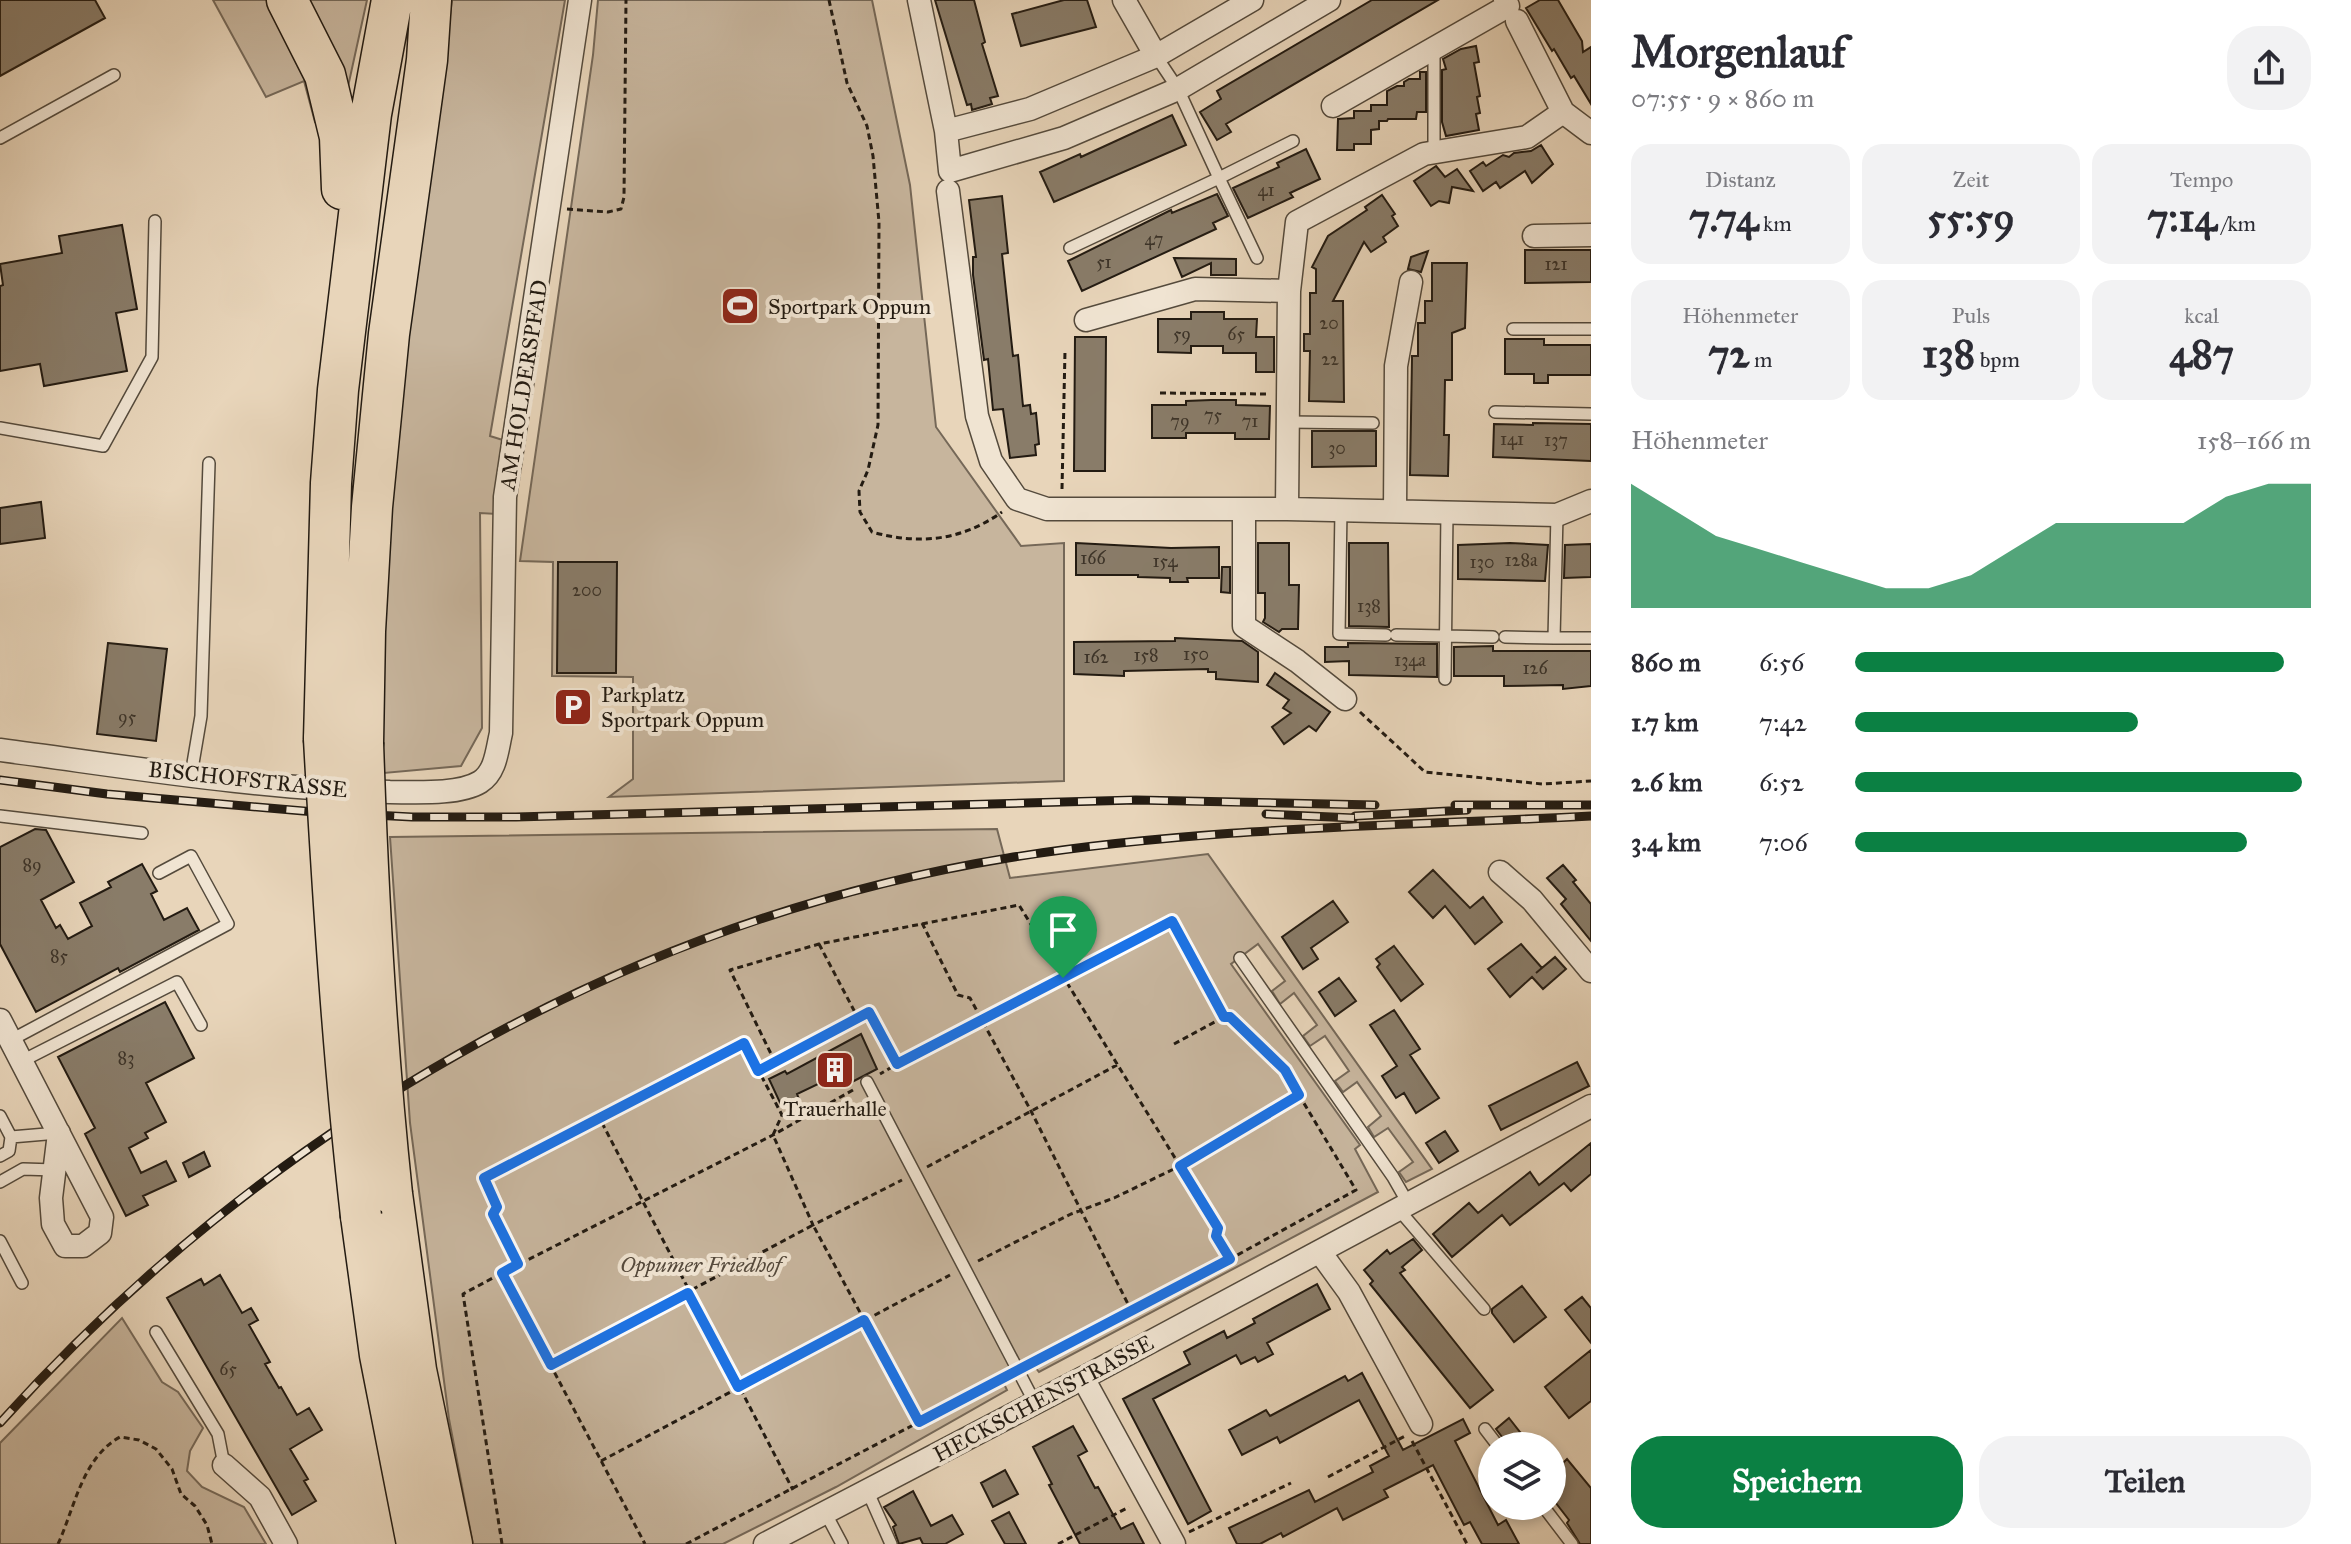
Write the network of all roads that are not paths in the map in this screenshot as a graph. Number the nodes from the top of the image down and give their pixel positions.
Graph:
1 (287, 0) edge
2 (392, 0) edge
3 (431, 0) edge
4 (443, 0) edge
5 (580, 0) edge
6 (919, 0) edge
7 (1124, 0) edge
8 (1252, 0) edge
9 (1329, 0) edge
10 (1505, 0) edge
11 (1517, 21) dead end
12 (1434, 48) junction
13 (1156, 56) junction
14 (427, 60) junction
15 (114, 75) dead end
16 (1178, 89) junction
17 (1333, 106) dead end
18 (1563, 112) junction
19 (946, 131) junction
20 (1591, 133) edge
21 (0, 138) edge
22 (1293, 141) dead end
23 (1434, 152) junction
24 (1219, 178) junction
25 (949, 181) junction
26 (155, 221) dead end
27 (1591, 235) edge
28 (1534, 236) dead end
29 (1070, 248) dead end
30 (1257, 258) dead end
31 (1411, 282) dead end
32 (1289, 291) junction
33 (1086, 320) dead end
34 (1513, 329) dead end
35 (1591, 329) edge
36 (338, 390) junction
37 (1495, 412) dead end
38 (1591, 414) edge
39 (1288, 422) junction
40 (1373, 423) dead end
41 (0, 428) edge
42 (209, 463) dead end
43 (1591, 501) edge
44 (1244, 509) junction
45 (1287, 509) junction
46 (1341, 510) junction
47 (1395, 511) junction
48 (1447, 512) junction
49 (1557, 515) junction
50 (1445, 637) junction
51 (1554, 638) junction
52 (1591, 638) edge
53 (1445, 679) dead end
54 (1345, 699) road end
55 (0, 750) edge
56 (492, 771) joint
57 (191, 775) junction
58 (0, 816) edge
59 (142, 833) dead end
60 (1500, 872) dead end
61 (159, 873) dead end
62 (1240, 958) dead end
63 (1591, 971) edge
64 (0, 1020) edge
65 (201, 1025) dead end
66 (11, 1040) junction
67 (22, 1061) junction
68 (867, 1082) road end
69 (1591, 1106) edge
70 (0, 1116) edge
71 (59, 1133) junction
72 (11, 1137) junction
73 (0, 1156) edge
74 (55, 1170) junction
75 (0, 1182) edge
76 (377, 1205) junction
77 (1404, 1207) junction
78 (0, 1241) edge
79 (1320, 1252) junction
80 (22, 1283) dead end
81 (1484, 1309) dead end
82 (156, 1332) dead end
83 (1083, 1378) junction
84 (1035, 1403) junction
85 (1421, 1424) dead end
86 (1485, 1429) dead end
87 (1487, 1432) edge
88 (224, 1465) joint
89 (867, 1490) junction
90 (825, 1512) junction
91 (1554, 1520) edge
92 (789, 1538) edge
93 (1172, 1542) edge
94 (286, 1544) edge
95 (417, 1544) edge
96 (452, 1544) edge
97 (765, 1544) edge
98 (842, 1544) edge
99 (891, 1544) edge
100 (1572, 1544) edge

1 - 36 highway
2 - 36 highway
3 - 14 highway
4 - 14 highway
5 - 56 street, AM HOLDERSPFAD
6 - 19 street
7 - 13 street
8 - 13 street
9 - 16 street
10 - 12 street
11 - 18 street
12 - 17 street
12 - 23 lane
13 - 16 lane
13 - 19 street
14 - 76 highway, bridge
15 - 21 lane
16 - 24 lane
16 - 25 street
18 - 20 street
18 - 23 street
19 - 25 street
22 - 24 lane
23 - 32 street
24 - 29 lane
24 - 30 lane
25 - 44 street
26 - 41 lane
27 - 28 street
31 - 47 street
32 - 33 street
32 - 39 street
34 - 35 lane
36 - 76 highway, bridge
37 - 38 lane
39 - 40 lane
39 - 45 street
42 - 57 lane
43 - 49 street
44 - 45 street
44 - 54 street
45 - 46 street
46 - 47 street
46 - 50 lane
47 - 48 street
48 - 49 street
48 - 50 lane
49 - 51 lane
50 - 51 lane
50 - 53 lane
51 - 52 lane
55 - 57 street, BISCHOFSTRASSE
56 - 57 street, BISCHOFSTRASSE
58 - 59 lane
60 - 63 street
61 - 66 lane
62 - 77 lane
64 - 66 street
65 - 67 lane
66 - 67 street
67 - 71 street
68 - 84 lane
69 - 77 street, HECKSCHENSTRASSE
70 - 72 lane
71 - 72 lane
71 - 74 street
71 - 74 street
72 - 73 lane
74 - 75 lane
76 - 95 highway
76 - 96 highway
77 - 79 street, HECKSCHENSTRASSE
77 - 81 lane
78 - 80 lane
79 - 83 street, HECKSCHENSTRASSE
79 - 85 street
82 - 88 lane
83 - 84 street, HECKSCHENSTRASSE
83 - 93 street
84 - 89 street, HECKSCHENSTRASSE
86 - 87 lane
88 - 94 street
89 - 90 street, HECKSCHENSTRASSE
89 - 99 lane
90 - 92 street, HECKSCHENSTRASSE
90 - 98 lane
91 - 100 lane
92 - 97 street, HECKSCHENSTRASSE

